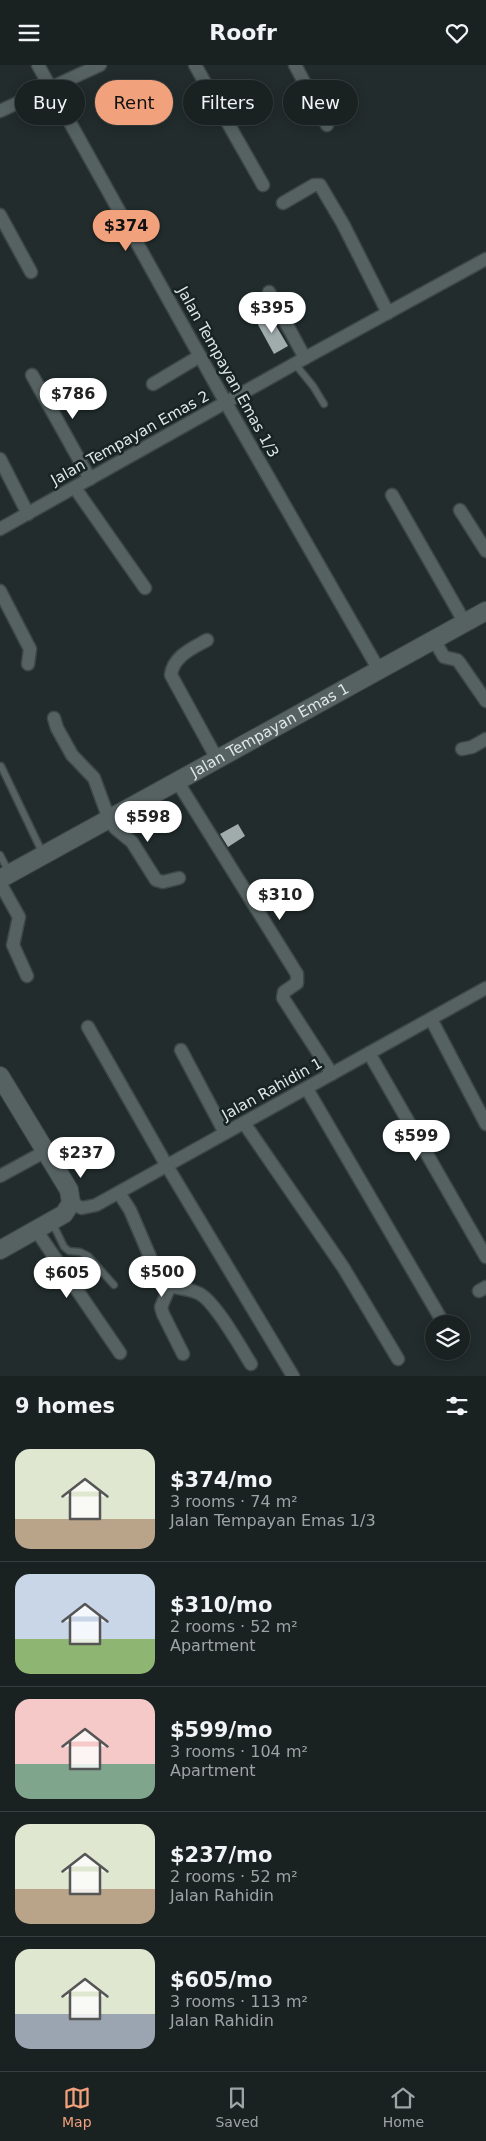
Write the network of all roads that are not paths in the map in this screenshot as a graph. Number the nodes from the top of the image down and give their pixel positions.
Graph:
1 (38, 65) edge
2 (100, 65) edge
3 (195, 65) edge
4 (296, 65) edge
5 (45, 80) edge
6 (68, 80) edge
7 (304, 80) edge
8 (15, 104) edge
9 (0, 111) edge
10 (69, 125) edge
11 (262, 185) dead end
12 (284, 203) dead end
13 (0, 215) edge
14 (486, 259) edge
15 (31, 272) dead end
16 (269, 292) dead end
17 (388, 313) junction
18 (200, 357) junction
19 (300, 361) junction
20 (32, 375) dead end
21 (153, 384) dead end
22 (226, 403) junction
23 (324, 404) dead end
24 (0, 459) edge
25 (90, 479) junction
26 (75, 487) junction
27 (392, 495) dead end
28 (460, 509) dead end
29 (28, 514) junction
30 (0, 529) edge
31 (486, 551) edge
32 (145, 588) dead end
33 (0, 591) edge
34 (486, 611) edge
35 (465, 623) junction
36 (207, 640) dead end
37 (434, 640) junction
38 (28, 664) dead end
39 (379, 670) junction
40 (486, 701) edge
41 (54, 718) dead end
42 (486, 739) edge
43 (462, 749) dead end
44 (217, 759) junction
45 (1, 766) edge
46 (177, 781) junction
47 (109, 819) junction
48 (0, 855) edge
49 (43, 855) junction
50 (3, 878) edge
51 (179, 879) dead end
52 (27, 976) dead end
53 (484, 992) edge
54 (431, 1019) junction
55 (88, 1027) dead end
56 (181, 1050) dead end
57 (370, 1053) junction
58 (332, 1074) junction
59 (2, 1085) edge
60 (307, 1089) junction
61 (244, 1123) junction
62 (486, 1124) edge
63 (225, 1133) junction
64 (46, 1151) junction
65 (167, 1166) junction
66 (0, 1176) edge
67 (119, 1193) junction
68 (71, 1203) junction
69 (44, 1225) junction
70 (0, 1250) edge
71 (486, 1257) edge
72 (114, 1285) dead end
73 (170, 1286) junction
74 (439, 1315) edge
75 (120, 1353) dead end
76 (183, 1354) dead end
77 (398, 1359) dead end
78 (252, 1364) dead end
79 (293, 1376) edge

1 - 5 street, Jalan Tempayan Emas 1/3
2 - 6 street
3 - 11 street
4 - 7 street
8 - 9 street
10 - 18 street, Jalan Tempayan Emas 1/3
12 - 17 street
13 - 15 street
14 - 17 street, Jalan Tempayan Emas 2
16 - 19 street
17 - 19 street, Jalan Tempayan Emas 2
18 - 21 street
18 - 22 street, Jalan Tempayan Emas 1/3
19 - 22 street, Jalan Tempayan Emas 2
19 - 23 lane
20 - 25 street
22 - 25 street, Jalan Tempayan Emas 2
22 - 39 street, Jalan Tempayan Emas 1/3
24 - 29 street
25 - 26 street, Jalan Tempayan Emas 2
26 - 29 street, Jalan Tempayan Emas 2
26 - 32 street
27 - 35 street
28 - 31 street
29 - 30 street, Jalan Tempayan Emas 2
33 - 38 street
34 - 35 street, Jalan Tempayan Emas 1
35 - 37 street, Jalan Tempayan Emas 1
36 - 44 street
37 - 39 street, Jalan Tempayan Emas 1
37 - 40 street
39 - 44 street, Jalan Tempayan Emas 1
41 - 47 street
42 - 43 street
44 - 46 street, Jalan Tempayan Emas 1
45 - 49 lane
46 - 47 street, Jalan Tempayan Emas 1
46 - 58 street
47 - 49 street, Jalan Tempayan Emas 1
47 - 51 street
48 - 50 lane
49 - 50 street, Jalan Tempayan Emas 1
50 - 52 street
53 - 54 street, Jalan Rahidin 1
54 - 57 street, Jalan Rahidin 1
54 - 62 street
55 - 65 street
56 - 63 street
57 - 58 street, Jalan Rahidin 1
57 - 71 street
58 - 60 street, Jalan Rahidin 1
59 - 64 street
60 - 61 street, Jalan Rahidin 1
60 - 74 street
61 - 63 street, Jalan Rahidin 1
61 - 77 street
63 - 65 street, Jalan Rahidin 1
64 - 66 street
64 - 68 street
65 - 67 street, Jalan Rahidin 1
65 - 79 street
67 - 68 street, Jalan Rahidin 1
67 - 73 street
68 - 69 street
69 - 70 street
69 - 72 lane
69 - 75 street
73 - 76 street
73 - 78 street

